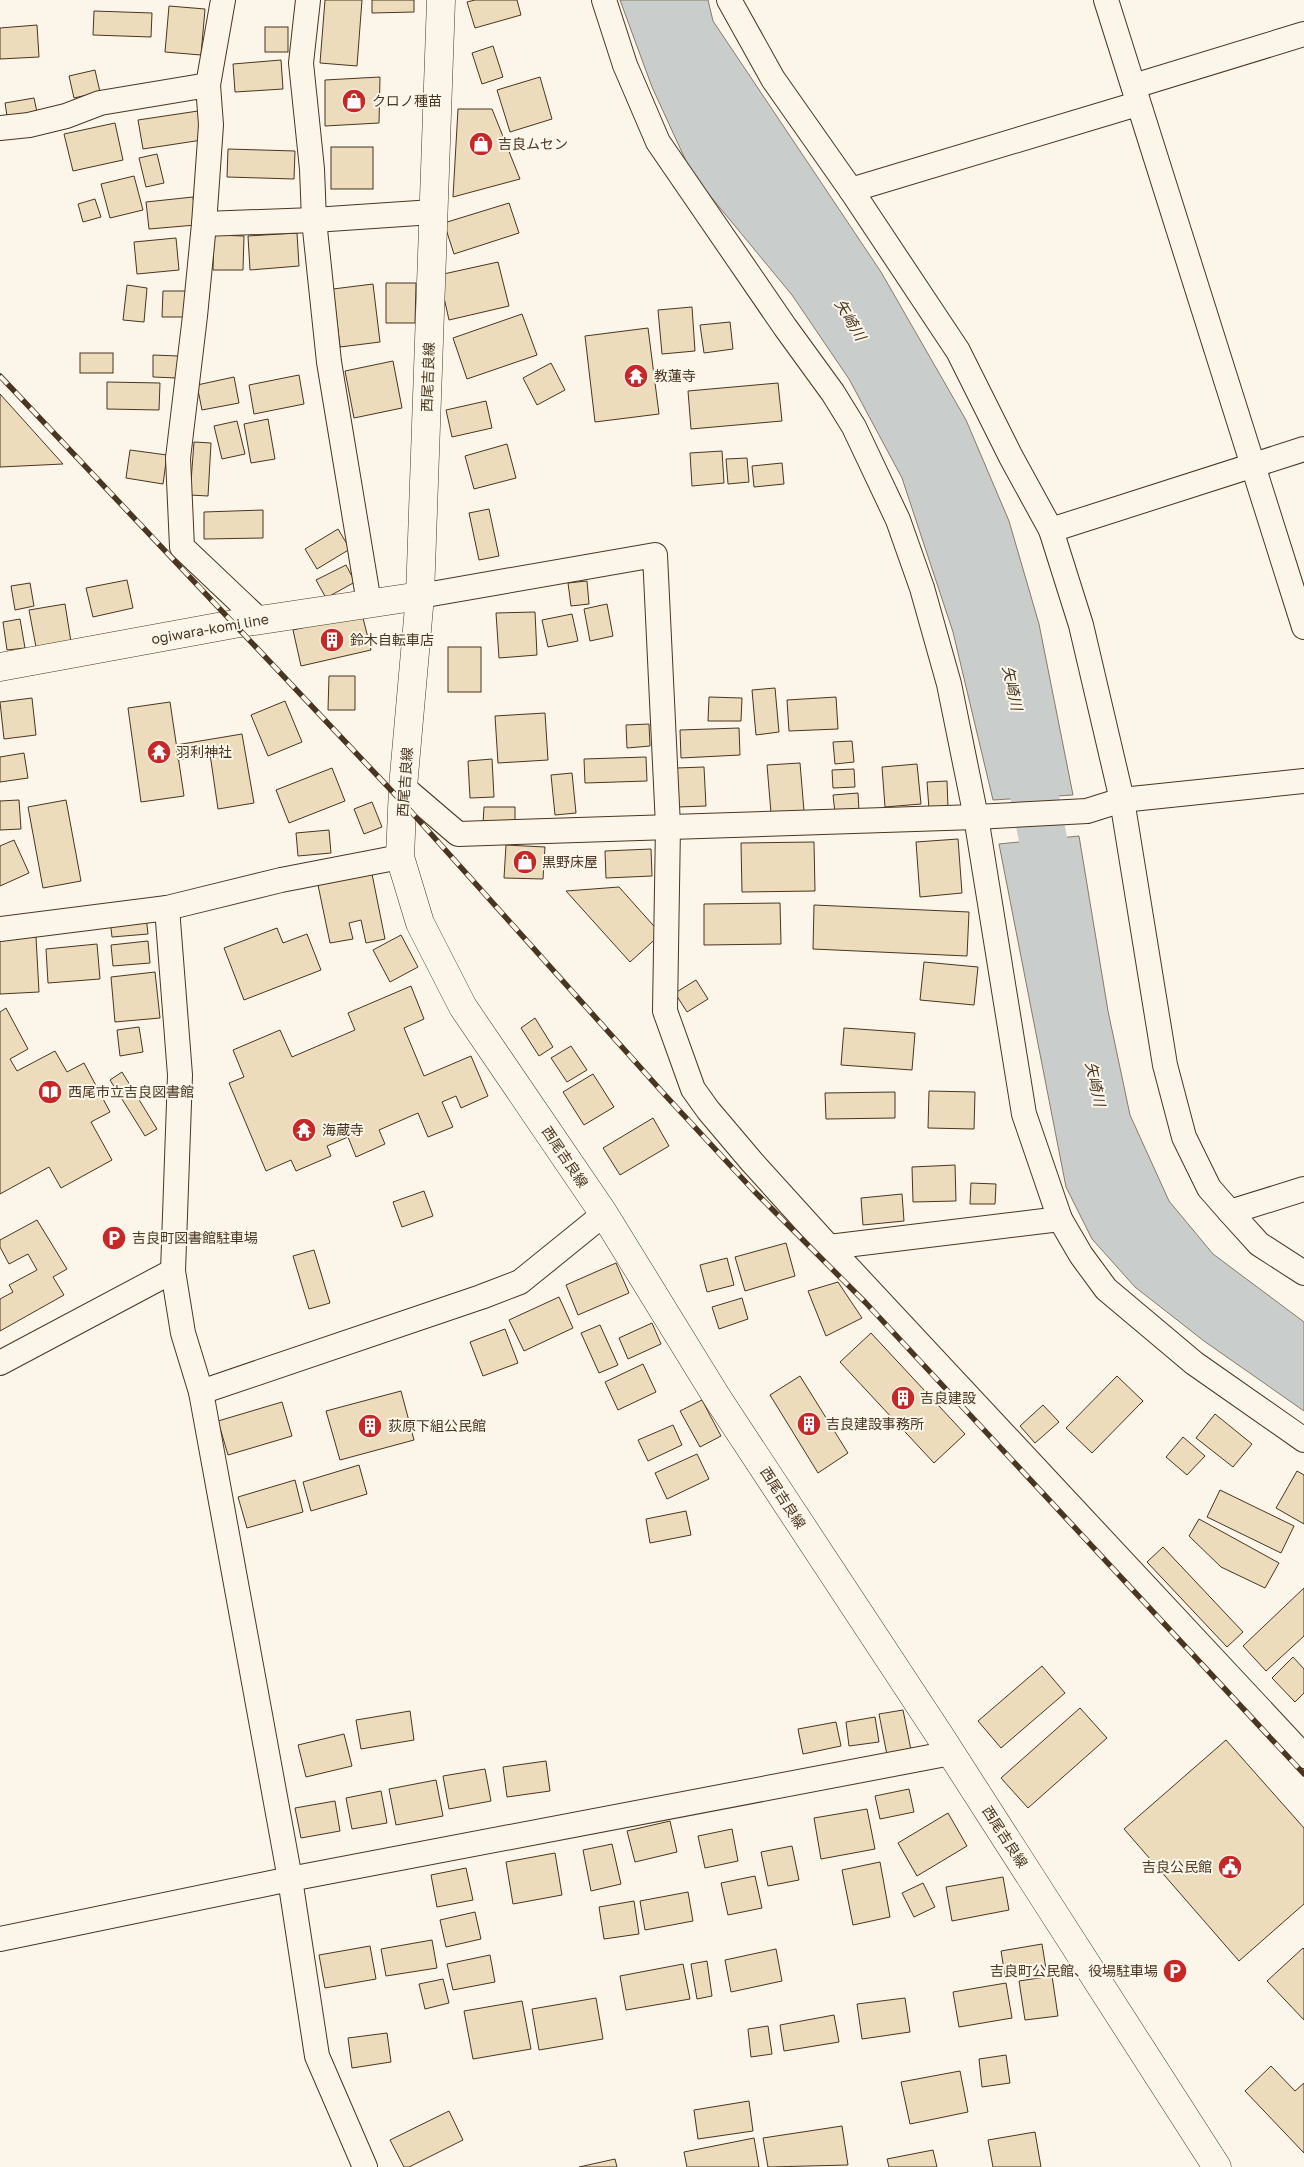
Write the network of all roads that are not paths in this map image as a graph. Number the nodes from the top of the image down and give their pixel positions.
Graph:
1 (223, 0) edge
2 (308, 0) edge
3 (441, 0) edge
4 (604, 0) edge
5 (729, 0) edge
6 (1106, 0) edge
7 (1304, 34) edge
8 (208, 85) junction
9 (1135, 95) junction
10 (0, 128) edge
11 (851, 190) junction
12 (433, 212) junction
13 (314, 220) junction
14 (204, 224) junction
15 (1304, 449) edge
16 (1252, 465) junction
17 (1051, 530) junction
18 (420, 596) junction
19 (369, 603) junction
20 (259, 620) junction
21 (1304, 627) edge
22 (0, 667) edge
23 (1304, 781) edge
24 (403, 787) junction
25 (1122, 800) junction
26 (988, 816) junction
27 (668, 826) junction
28 (400, 857) junction
29 (167, 908) junction
30 (0, 928) edge
31 (1304, 1190) edge
32 (1230, 1212) junction
33 (604, 1214) junction
34 (1060, 1219) junction
35 (829, 1247) junction
36 (173, 1271) junction
37 (1304, 1273) edge
38 (0, 1363) edge
39 (201, 1392) junction
40 (1304, 1440) edge
41 (951, 1753) junction
42 (1304, 1756) edge
43 (290, 1880) junction
44 (0, 1939) edge
45 (365, 2167) edge
46 (1217, 2167) edge

1 - 8 street
2 - 13 street
3 - 12 main road, 西尾吉良線
4 - 26 street
5 - 11 street
6 - 9 street
7 - 9 street
8 - 10 street
8 - 14 street
9 - 11 street
9 - 16 street
11 - 17 street
12 - 13 street
12 - 18 main road, 西尾吉良線
13 - 14 street
13 - 19 street
14 - 20 street
15 - 16 street
16 - 17 street
16 - 21 street
17 - 25 street
18 - 19 main road, ogiwara-komi line
18 - 24 main road, 西尾吉良線
18 - 27 street
19 - 20 main road, ogiwara-komi line
20 - 22 main road, ogiwara-komi line
23 - 25 street
24 - 27 street
24 - 28 main road, 西尾吉良線
25 - 26 street
25 - 32 street
26 - 27 street
26 - 34 street
27 - 35 street
28 - 29 street
28 - 33 main road, 西尾吉良線
29 - 30 street
29 - 36 street
31 - 32 street
32 - 37 street
33 - 39 street
33 - 41 main road, 西尾吉良線
34 - 35 street
34 - 40 street
35 - 42 street
36 - 38 street
36 - 39 street
39 - 43 street
41 - 43 street
41 - 46 main road, 西尾吉良線
43 - 44 street
43 - 45 street

